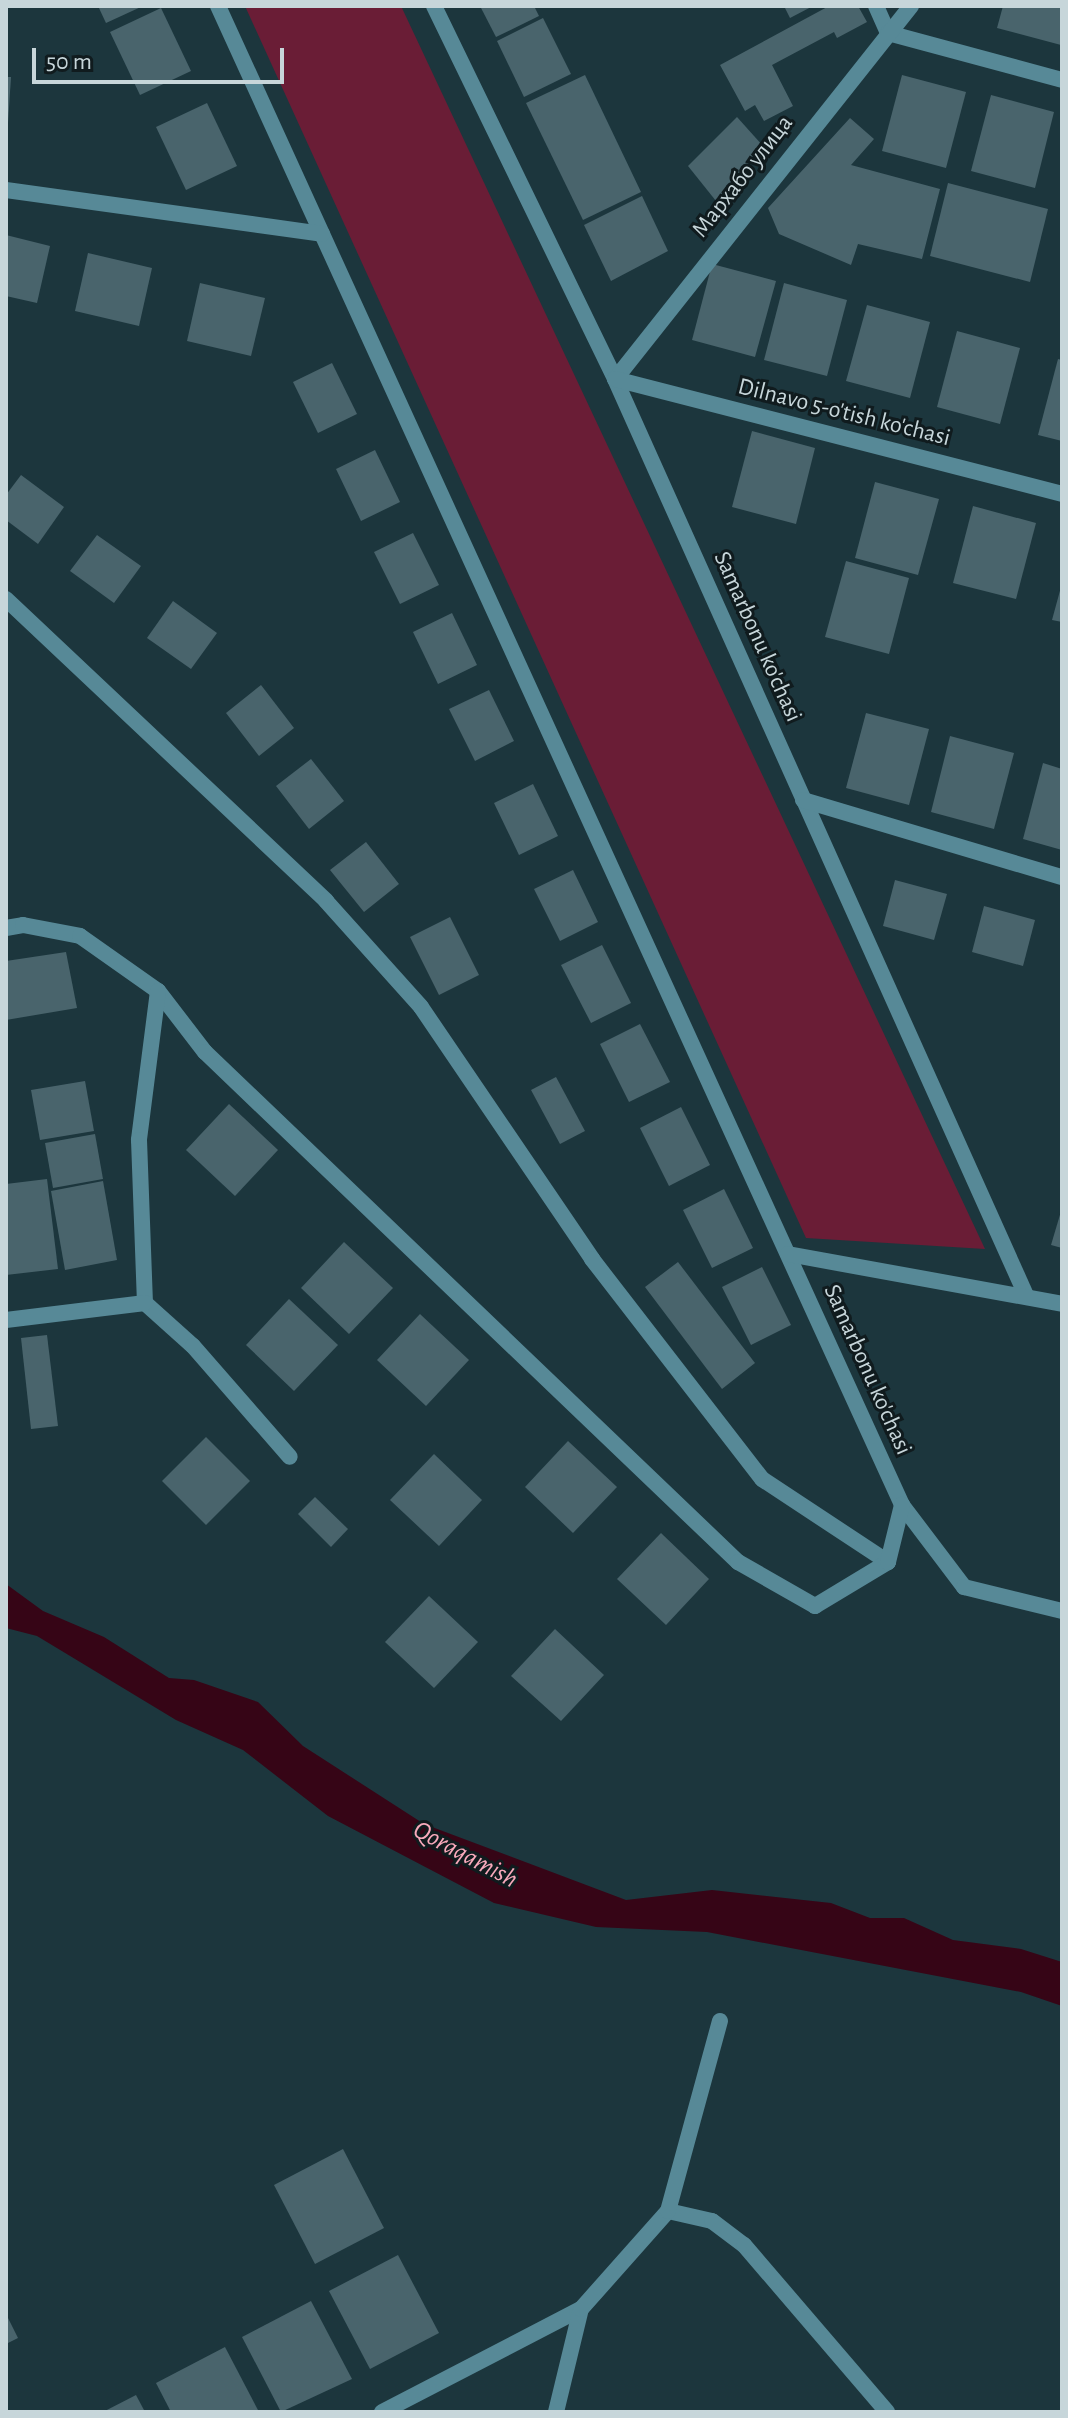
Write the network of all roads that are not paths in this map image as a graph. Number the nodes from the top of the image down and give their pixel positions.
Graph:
1 (218, 6) edge
2 (434, 6) edge
3 (876, 6) edge
4 (911, 6) edge
5 (888, 33) junction
6 (1062, 80) edge
7 (6, 190) edge
8 (322, 234) junction
9 (615, 379) junction
10 (1062, 494) edge
11 (6, 599) edge
12 (803, 800) junction
13 (1062, 877) edge
14 (6, 928) edge
15 (158, 991) junction
16 (788, 1254) junction
17 (1025, 1293) junction
18 (145, 1303) junction
19 (1062, 1304) edge
20 (6, 1320) edge
21 (290, 1457) dead end
22 (902, 1505) junction
23 (888, 1562) junction
24 (1062, 1611) edge
25 (720, 2021) dead end
26 (668, 2211) junction
27 (581, 2309) junction
28 (382, 2412) edge
29 (556, 2412) edge
30 (887, 2412) edge

1 - 8 street, Samarbonu ko'chasi
2 - 9 street, Samarbonu ko'chasi
3 - 5 street
4 - 5 street, Мархабо улица
5 - 6 street
5 - 9 street, Мархабо улица
7 - 8 street
8 - 16 street, Samarbonu ko'chasi
9 - 10 street, Dilnavo 5-o'tish ko'chasi
9 - 12 street, Samarbonu ko'chasi
11 - 23 street
12 - 13 street
12 - 17 street, Samarbonu ko'chasi
14 - 15 street
15 - 18 street
15 - 23 street
16 - 17 street, Samarbonu ko'chasi
16 - 22 street, Samarbonu ko'chasi
17 - 19 street, Samarbonu ko'chasi
18 - 20 street
18 - 21 street
22 - 23 street
22 - 24 street, Samarbonu ko'chasi
25 - 26 street
26 - 27 street
26 - 30 street
27 - 28 street
27 - 29 street

